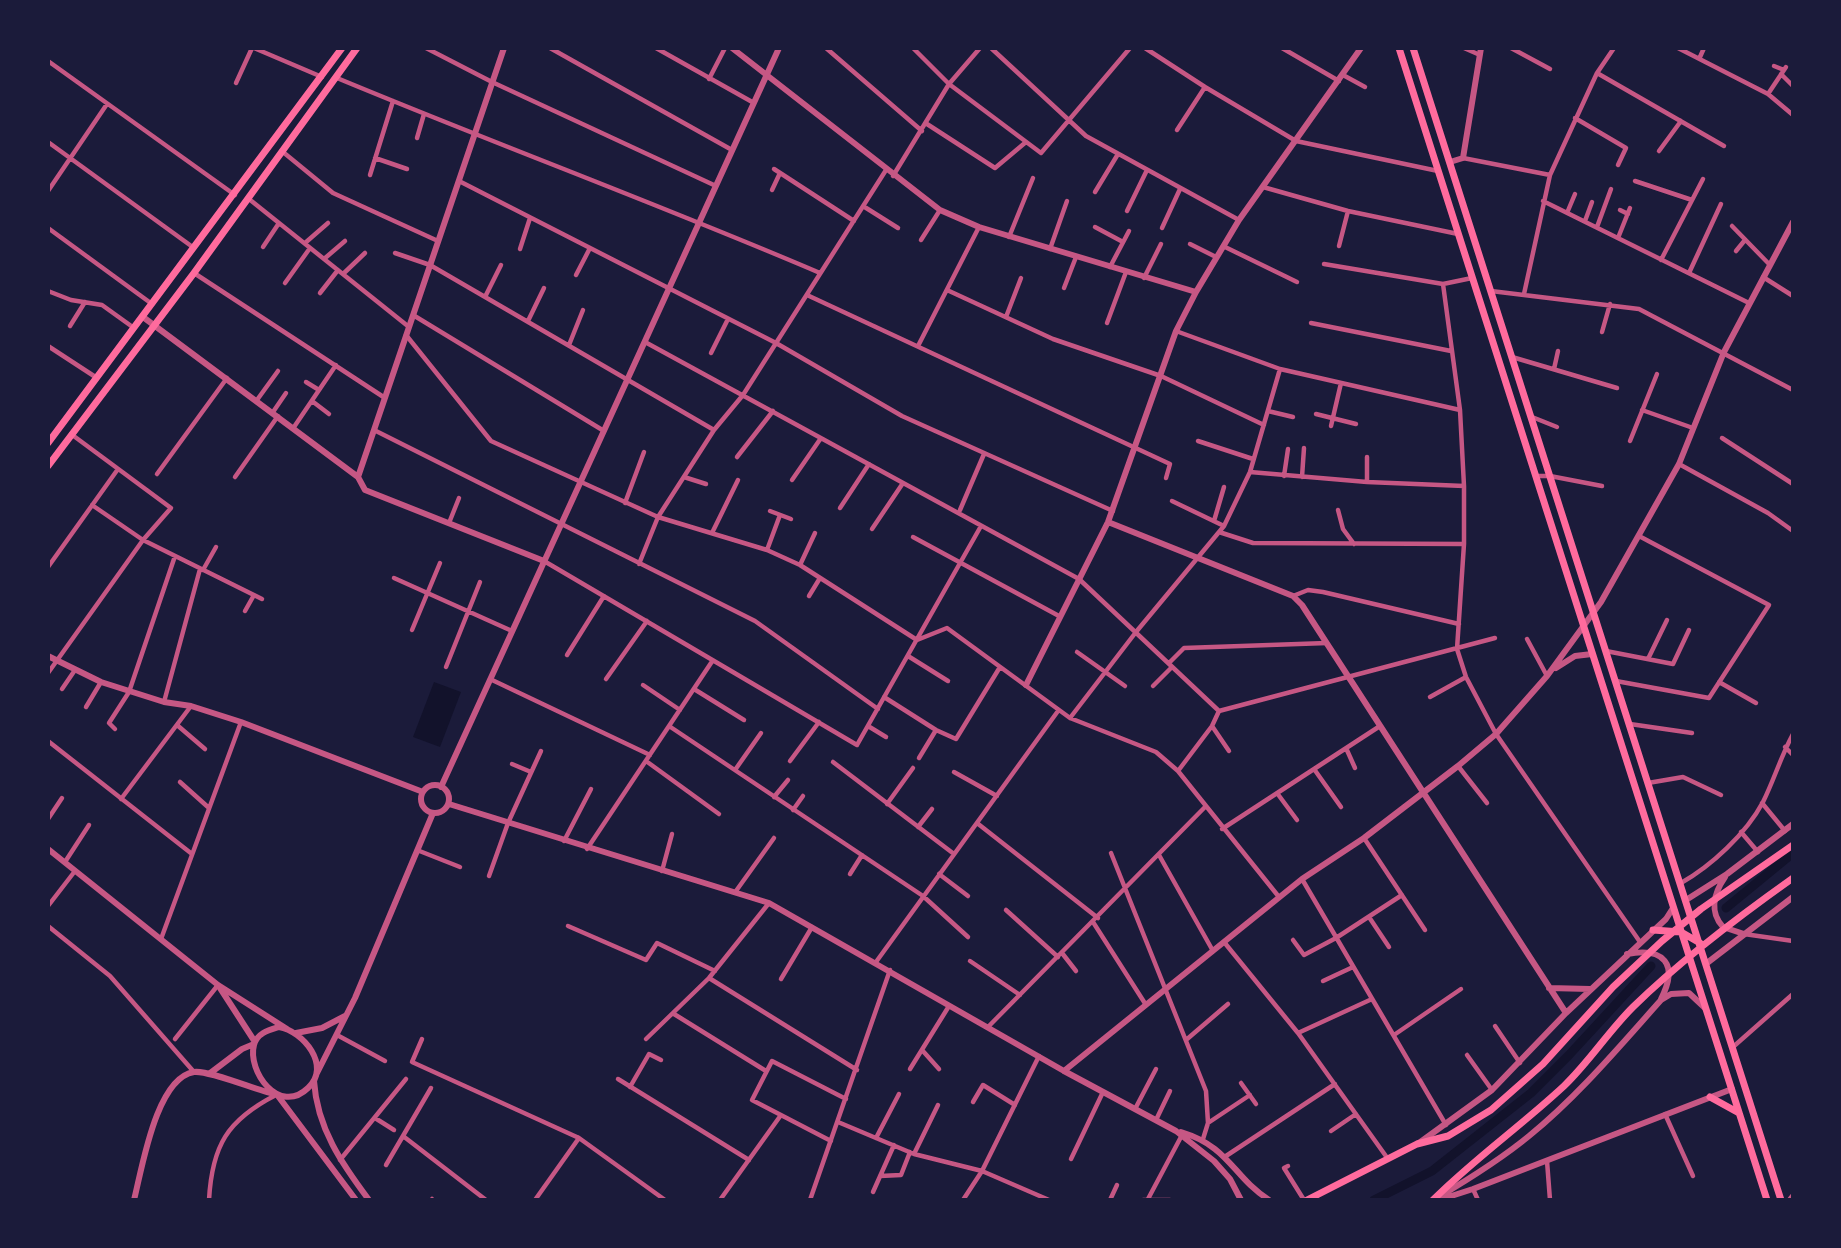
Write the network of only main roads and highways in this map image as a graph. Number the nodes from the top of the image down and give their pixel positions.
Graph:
1 (342, 48) edge
2 (357, 48) edge
3 (1399, 48) edge
4 (1413, 48) edge
5 (49, 440) edge
6 (48, 466) edge
7 (1793, 844) edge
8 (1790, 880) edge
9 (1653, 930) road end
10 (1681, 932) junction
11 (1700, 942) junction
12 (1710, 1097) road end
13 (1740, 1114) junction
14 (1306, 1200) edge
15 (1435, 1200) edge
16 (1767, 1200) edge
17 (1781, 1200) edge

1 - 5 main road
2 - 6 main road
3 - 10 main road
4 - 11 main road
7 - 14 main road
8 - 15 main road
9 - 10 main road
10 - 11 main road
10 - 13 main road
11 - 17 main road
12 - 13 main road
13 - 16 main road

